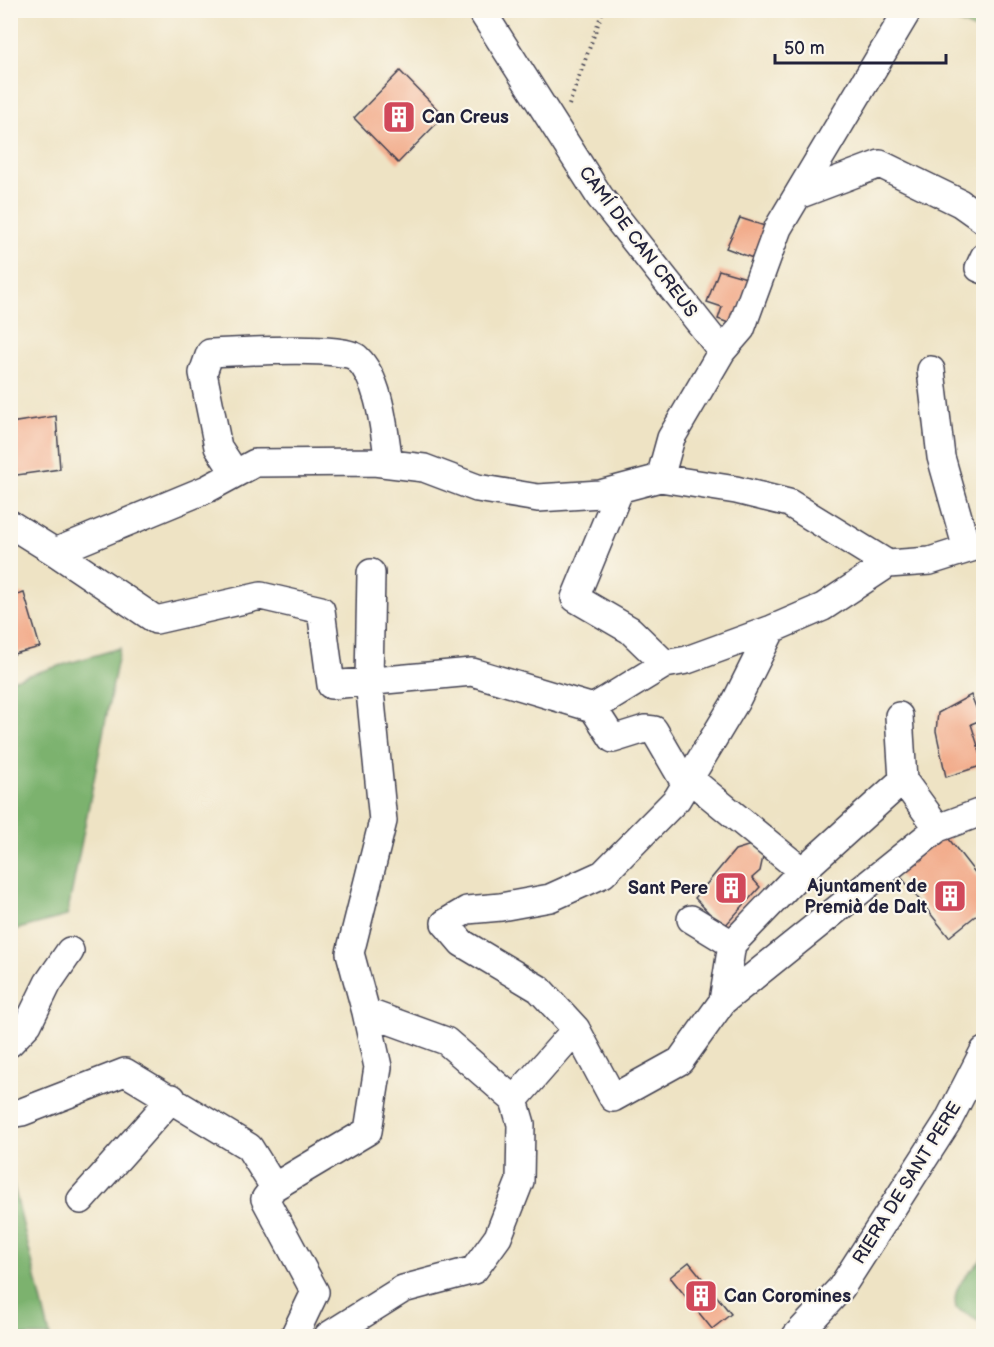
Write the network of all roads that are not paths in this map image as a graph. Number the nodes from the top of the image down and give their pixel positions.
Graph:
1 (481, 10) edge
2 (908, 10) edge
3 (798, 195) junction
4 (984, 220) edge
5 (984, 257) edge
6 (984, 270) edge
7 (722, 351) junction
8 (931, 370) dead end
9 (389, 463) junction
10 (236, 473) junction
11 (660, 478) junction
12 (620, 489) junction
13 (10, 524) edge
14 (975, 546) edge
15 (55, 552) junction
16 (888, 564) junction
17 (371, 573) dead end
18 (772, 629) junction
19 (665, 664) junction
20 (369, 681) junction
21 (593, 708) junction
22 (899, 716) dead end
23 (903, 780) junction
24 (688, 782) junction
25 (984, 811) edge
26 (938, 828) junction
27 (802, 871) junction
28 (691, 919) dead end
29 (732, 944) junction
30 (70, 951) dead end
31 (723, 1001) junction
32 (366, 1012) junction
33 (576, 1029) junction
34 (10, 1043) edge
35 (984, 1051) edge
36 (172, 1098) junction
37 (514, 1100) junction
38 (10, 1114) edge
39 (274, 1186) junction
40 (81, 1200) dead end
41 (294, 1336) edge
42 (328, 1336) edge
43 (796, 1336) edge

1 - 7 street, CAMÍ DE CAN CREUS
2 - 3 street
3 - 4 street
3 - 7 street
5 - 6 street
7 - 11 street
8 - 14 street
9 - 10 street
9 - 10 street
9 - 12 street
10 - 15 street
11 - 12 street
11 - 16 street
12 - 19 street
13 - 15 street
14 - 16 street
15 - 20 street
16 - 18 street
17 - 20 street
18 - 19 street
18 - 24 street
19 - 21 street
20 - 21 street
20 - 32 street
21 - 24 street
22 - 23 street
23 - 26 street
23 - 27 street
24 - 27 street
24 - 33 street
25 - 26 street
26 - 31 street
27 - 29 street
28 - 29 street
29 - 31 street
30 - 34 street
31 - 33 street
32 - 37 street
32 - 39 street
33 - 37 street
35 - 43 street, RIERA DE SANT PERE
36 - 38 street
36 - 39 street
36 - 40 street
37 - 42 street
39 - 41 street

